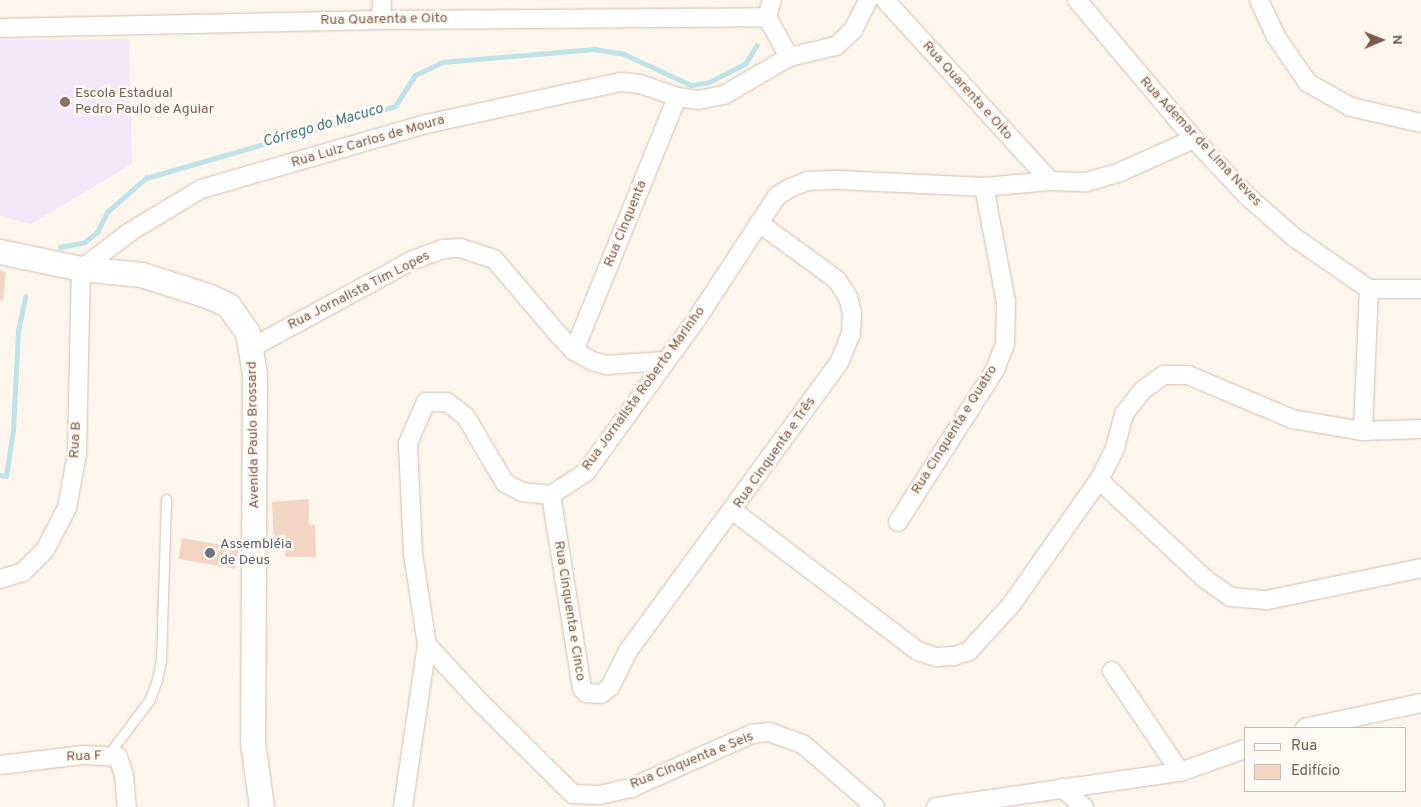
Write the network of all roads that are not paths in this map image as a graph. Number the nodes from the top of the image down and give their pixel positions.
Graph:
1 (382, 0) edge
2 (868, 0) edge
3 (885, 0) edge
4 (1077, 0) edge
5 (1259, 0) edge
6 (770, 8) edge
7 (381, 20) junction
8 (0, 28) edge
9 (789, 58) junction
10 (677, 97) junction
11 (1421, 123) edge
12 (1194, 139) junction
13 (1050, 181) junction
14 (984, 187) junction
15 (759, 224) junction
16 (0, 252) edge
17 (81, 269) junction
18 (1369, 289) junction
19 (1421, 289) edge
20 (251, 348) junction
21 (574, 351) junction
22 (664, 361) junction
23 (1421, 429) edge
24 (1363, 432) junction
25 (1099, 480) junction
26 (551, 495) junction
27 (166, 499) dead end
28 (732, 510) junction
29 (898, 522) dead end
30 (1421, 568) edge
31 (0, 579) edge
32 (427, 645) junction
33 (1112, 671) dead end
34 (1421, 703) edge
35 (1309, 727) edge
36 (1244, 749) edge
37 (108, 755) junction
38 (0, 765) edge
39 (1180, 772) junction
40 (1062, 788) junction
41 (127, 807) edge
42 (262, 807) edge
43 (403, 807) edge
44 (875, 807) edge
45 (936, 807) edge
46 (1084, 807) edge

1 - 7 street
2 - 9 street, Rua Luiz Carlos de Moura
3 - 13 street, Rua Quarenta e Oito
4 - 12 street, Rua Ademar de Lima Neves
5 - 11 street
6 - 7 street, Rua Quarenta e Oito
6 - 9 street
7 - 8 street, Rua Quarenta e Oito
9 - 10 street, Rua Luiz Carlos de Moura
10 - 17 street, Rua Luiz Carlos de Moura
10 - 21 street, Rua Cinquenta
12 - 13 street, Rua Jornalista Roberto Marinho
12 - 18 street, Rua Ademar de Lima Neves
13 - 14 street, Rua Jornalista Roberto Marinho
14 - 15 street, Rua Jornalista Roberto Marinho
14 - 29 street, Rua Cinquenta e Quatro
15 - 22 street, Rua Jornalista Roberto Marinho
15 - 28 street, Rua Cinquenta e Três
16 - 17 main road, Avenida Paulo Brossard
17 - 20 main road, Avenida Paulo Brossard
17 - 31 street, Rua B
18 - 19 street
18 - 24 street
20 - 21 street, Rua Jornalista Tim Lopes
20 - 42 main road, Avenida Paulo Brossard
21 - 22 street, Rua Jornalista Tim Lopes
22 - 26 street, Rua Jornalista Roberto Marinho
23 - 24 street
24 - 25 street
25 - 28 street, Rua Cinquenta e Três
25 - 30 street
26 - 28 street, Rua Cinquenta e Cinco
26 - 32 street
27 - 37 lane
32 - 43 street
32 - 44 street, Rua Cinquenta e Seis
33 - 39 street
34 - 35 street
36 - 39 street
37 - 38 street, Rua F
37 - 41 street, Rua F
39 - 40 street
40 - 45 street
40 - 46 street

